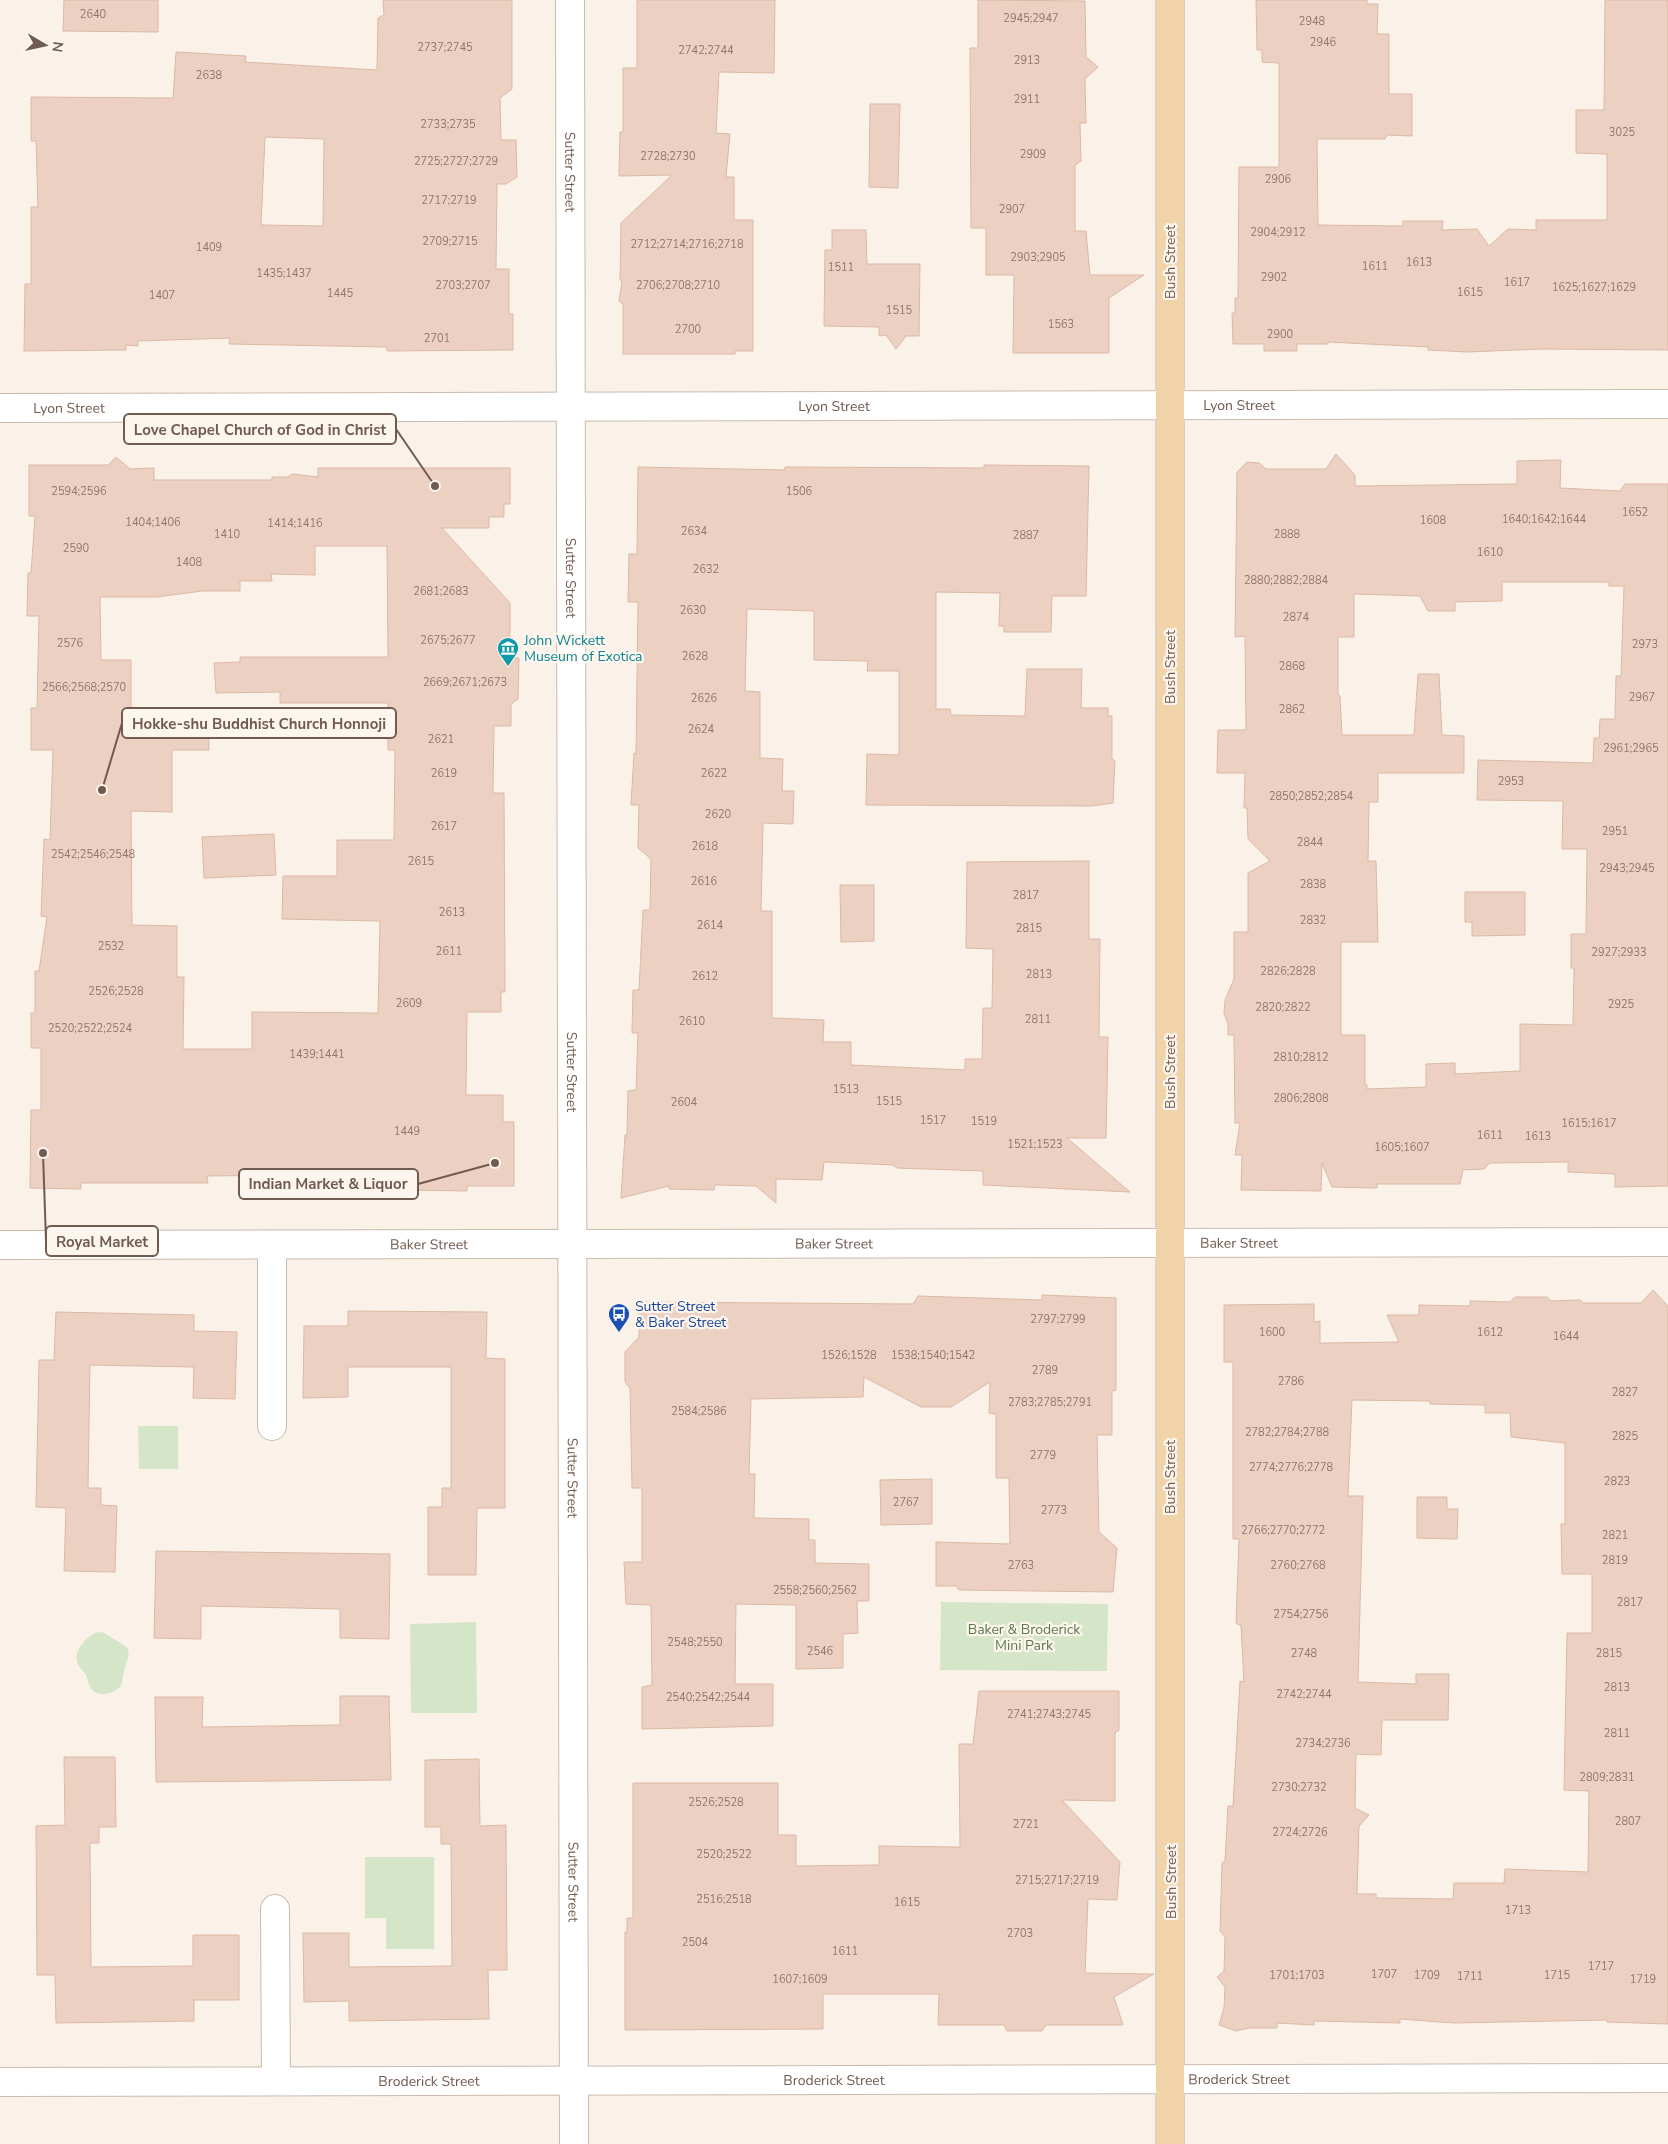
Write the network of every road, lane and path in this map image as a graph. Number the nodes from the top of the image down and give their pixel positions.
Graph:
1 (570, 0) edge
2 (1170, 0) edge
3 (1668, 404) edge
4 (570, 406) junction
5 (1170, 406) junction
6 (0, 408) edge
7 (1668, 1242) edge
8 (1170, 1243) junction
9 (572, 1244) junction
10 (0, 1245) edge
11 (272, 1245) junction
12 (272, 1426) dead end
13 (275, 1909) dead end
14 (1668, 2078) edge
15 (1171, 2079) junction
16 (276, 2081) junction
17 (574, 2081) junction
18 (0, 2082) edge
19 (574, 2144) edge
20 (1170, 2144) edge

1 - 4 street, Sutter Street
2 - 5 main road, Bush Street
3 - 5 street, Lyon Street
4 - 5 street, Lyon Street
4 - 6 street, Lyon Street
4 - 9 street, Sutter Street
5 - 8 main road, Bush Street
7 - 8 street, Baker Street
8 - 9 street, Baker Street
8 - 15 main road, Bush Street
9 - 11 street, Baker Street
9 - 17 street, Sutter Street
10 - 11 street, Baker Street
11 - 12 street
13 - 16 street
14 - 15 street, Broderick Street
15 - 17 street, Broderick Street
15 - 20 main road, Bush Street
16 - 17 street, Broderick Street
16 - 18 street, Broderick Street
17 - 19 street, Sutter Street

